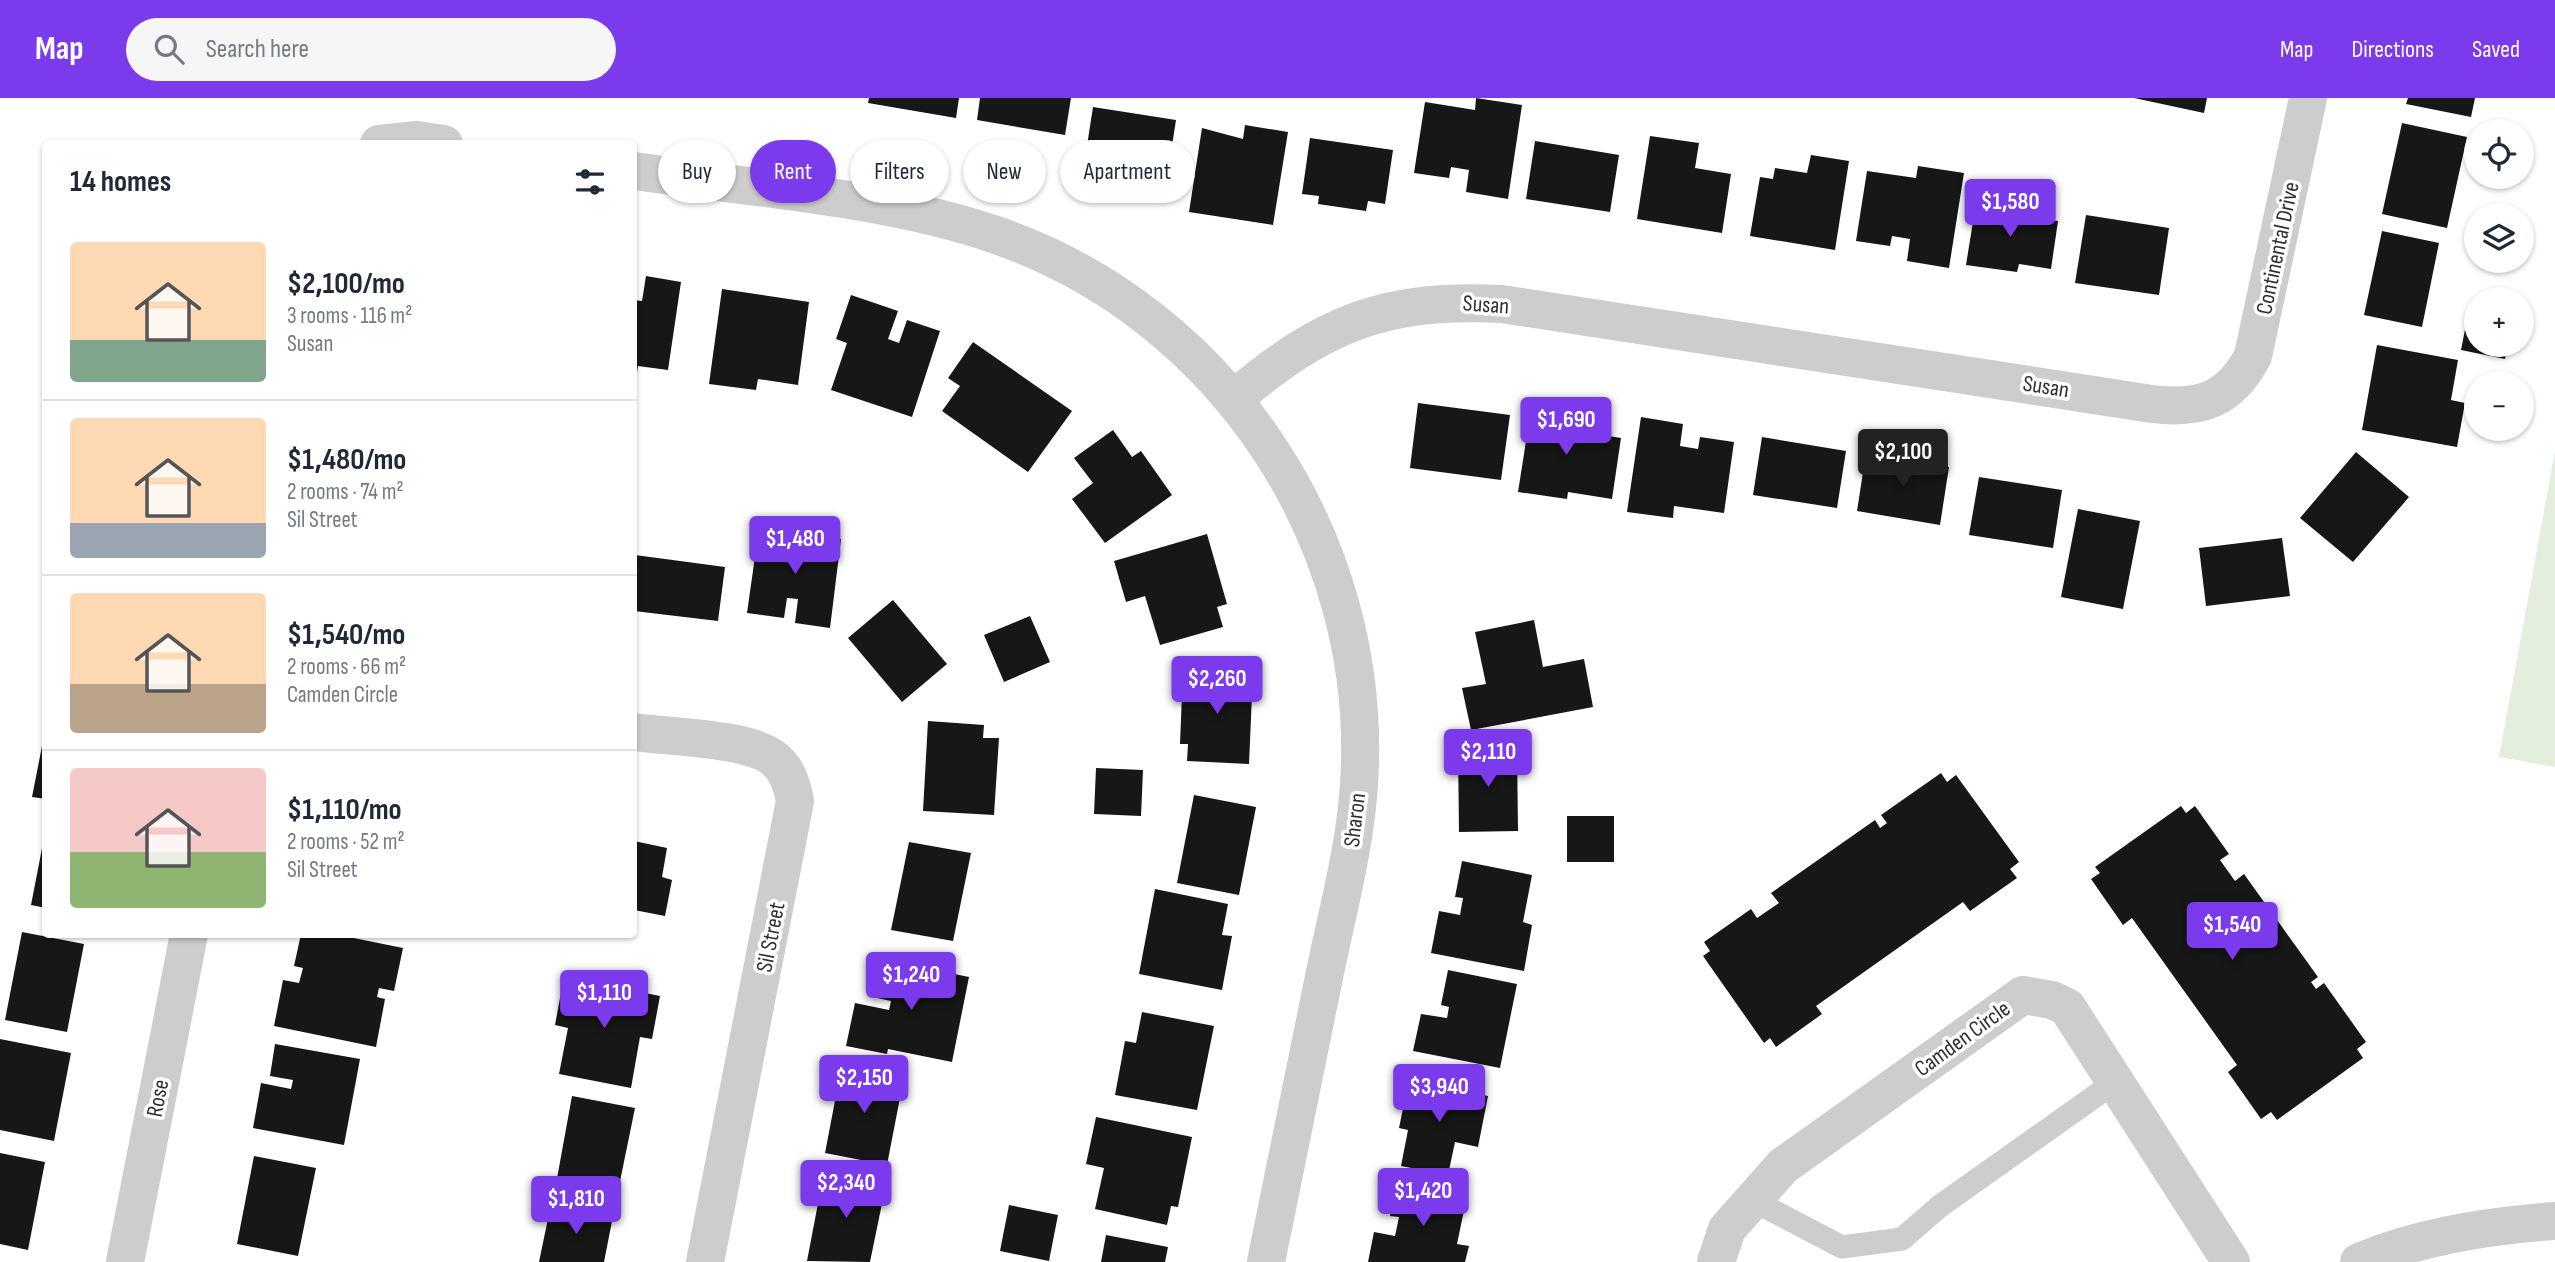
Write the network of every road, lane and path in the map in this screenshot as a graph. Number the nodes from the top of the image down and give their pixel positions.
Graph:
1 (2308, 98) edge
2 (637, 171) edge
3 (2226, 389) joint
4 (1235, 398) junction
5 (637, 732) edge
6 (188, 938) edge
7 (2115, 1082) junction
8 (1752, 1200) junction
9 (2555, 1221) edge
10 (125, 1262) edge
11 (705, 1262) edge
12 (1266, 1262) edge
13 (1716, 1262) edge
14 (2231, 1262) edge
15 (2359, 1262) edge

1 - 3 street, Continental Drive
2 - 4 street
3 - 4 street, Susan
4 - 12 street, Sharon
5 - 11 street, Sil Street
6 - 10 street, Rose
7 - 8 lane
7 - 8 street, Camden Circle
7 - 14 street, Camden Circle
8 - 13 street, Camden Circle
9 - 15 street

